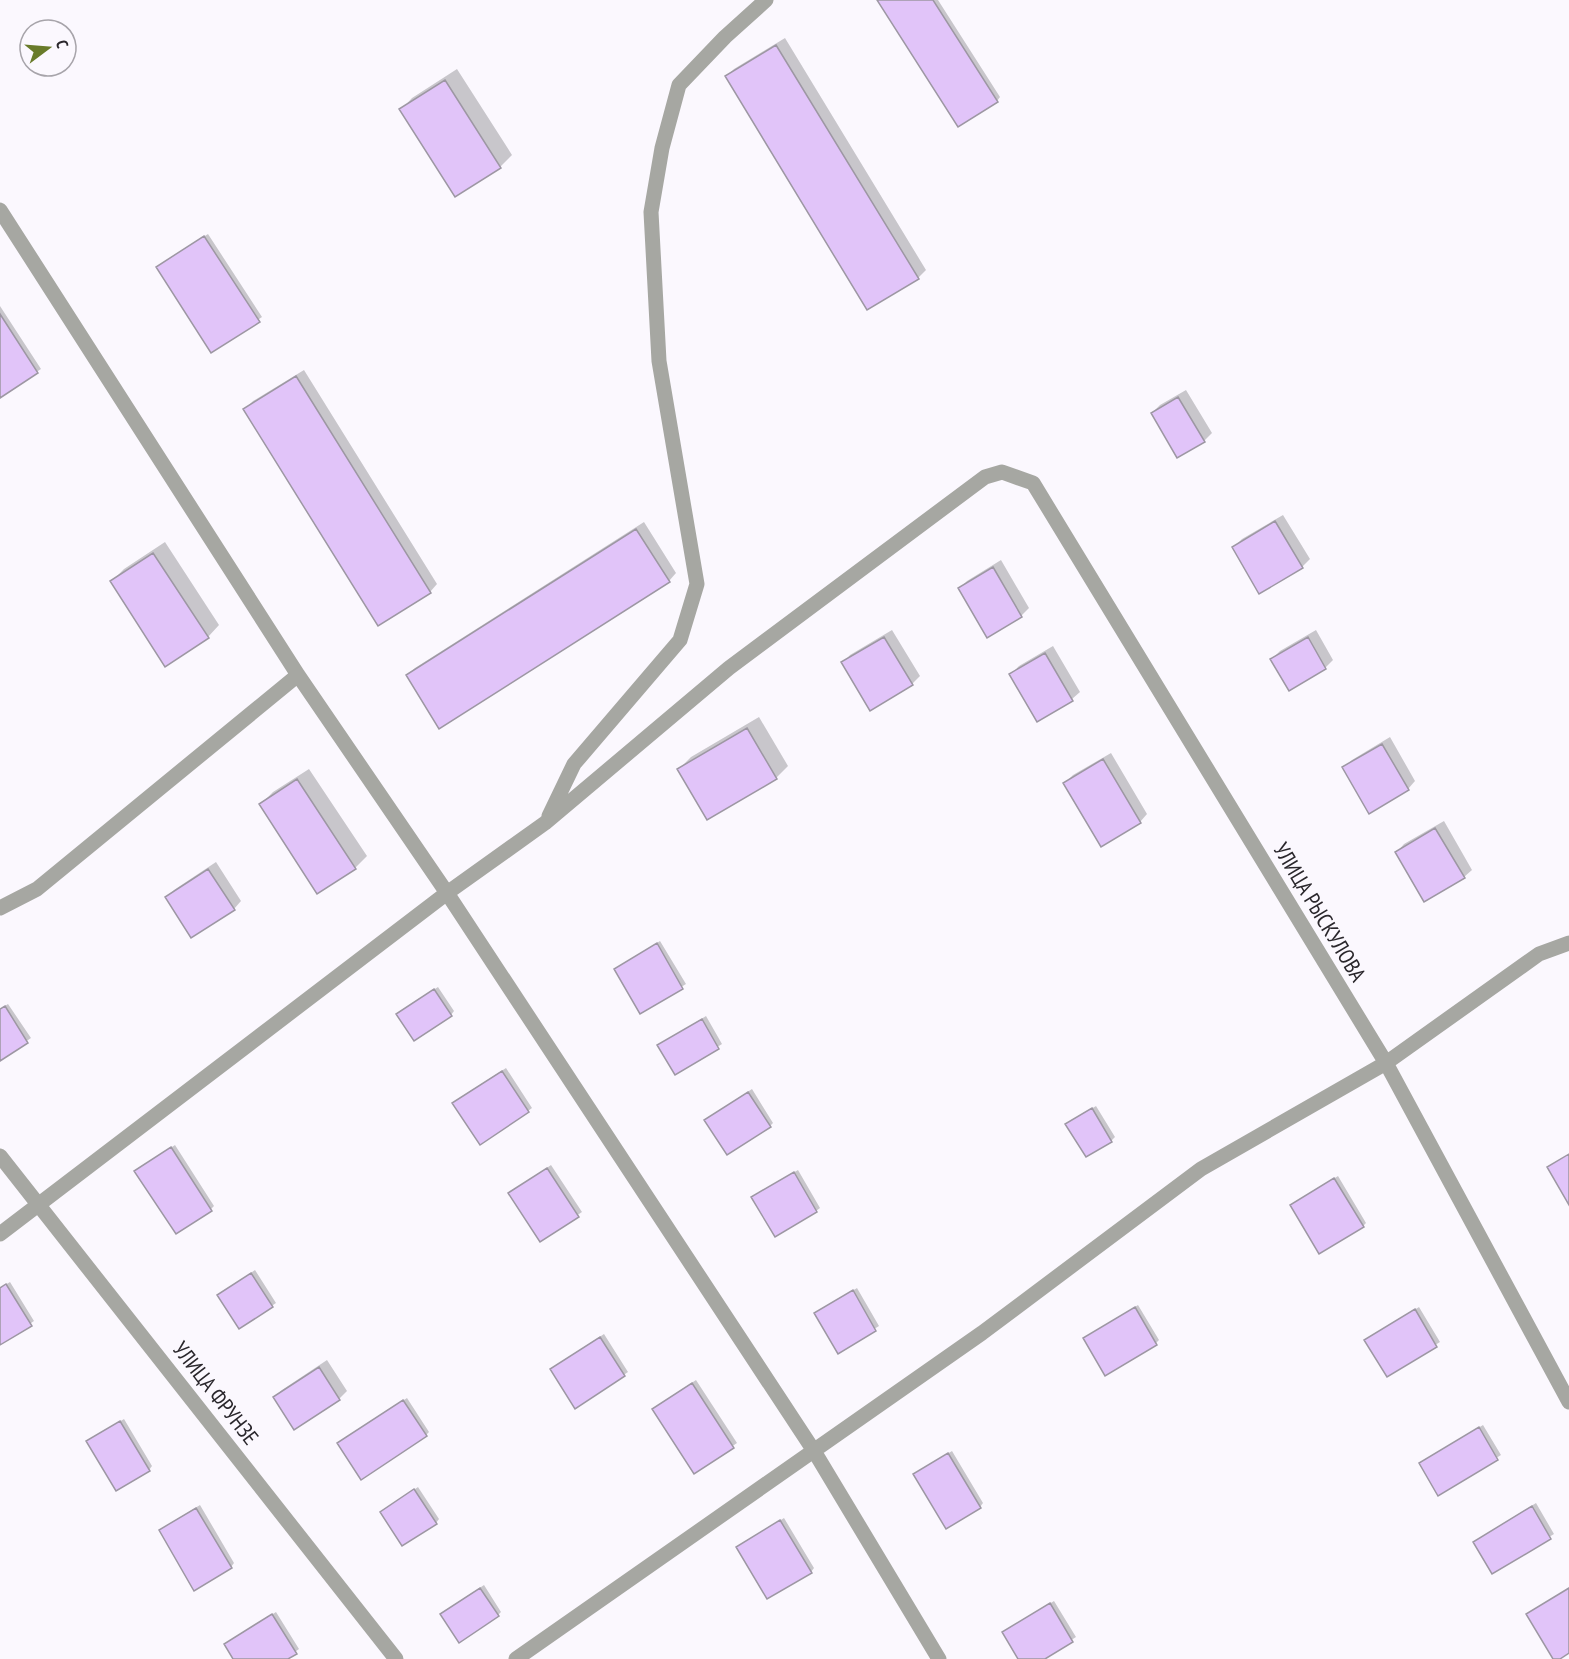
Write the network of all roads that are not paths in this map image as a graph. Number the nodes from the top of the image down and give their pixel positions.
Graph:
1 (766, 0) edge
2 (0, 210) edge
3 (298, 675) junction
4 (545, 823) junction
5 (447, 893) junction
6 (0, 908) edge
7 (1569, 943) edge
8 (1386, 1063) junction
9 (0, 1156) edge
10 (38, 1204) junction
11 (0, 1234) edge
12 (1569, 1402) edge
13 (814, 1451) junction
14 (396, 1659) edge
15 (516, 1659) edge
16 (939, 1659) edge

1 - 4 street
2 - 3 street
3 - 5 street
3 - 6 street
4 - 5 street
4 - 8 street, УЛИЦА РЫСКУЛОВА
5 - 10 street
5 - 13 street
7 - 8 street
8 - 12 street, УЛИЦА РЫСКУЛОВА
8 - 13 street
9 - 10 street, УЛИЦА ФРУНЗЕ
10 - 11 street
10 - 14 street, УЛИЦА ФРУНЗЕ
13 - 15 street
13 - 16 street

